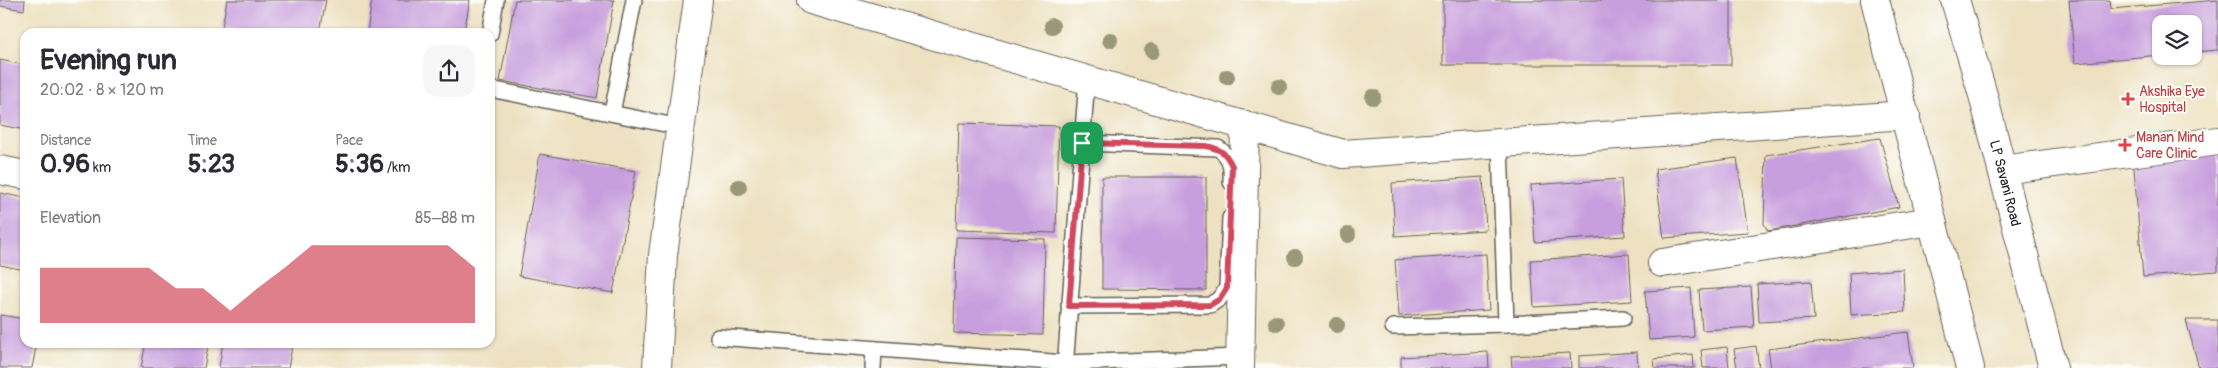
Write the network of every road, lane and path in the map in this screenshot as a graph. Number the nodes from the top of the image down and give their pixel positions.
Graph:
1 (496, 0) edge
2 (634, 0) edge
3 (698, 0) edge
4 (811, 0) edge
5 (1875, 0) edge
6 (1955, 0) edge
7 (491, 28) edge
8 (1087, 79) junction
9 (495, 90) edge
10 (612, 113) junction
11 (1906, 115) junction
12 (1245, 125) junction
13 (680, 127) junction
14 (2218, 141) edge
15 (1082, 143) junction
16 (1500, 144) junction
17 (0, 170) edge
18 (2002, 170) junction
19 (20, 174) edge
20 (1932, 221) junction
21 (1662, 262) dead end
22 (1069, 306) junction
23 (1623, 318) dead end
24 (1506, 324) junction
25 (1393, 328) dead end
26 (718, 337) dead end
27 (874, 349) junction
28 (1241, 363) edge
29 (1065, 365) edge
30 (657, 368) edge
31 (873, 368) edge
32 (1970, 368) edge
33 (2053, 368) edge

1 - 7 lane
2 - 10 lane
3 - 13 street
4 - 8 street
5 - 11 street
6 - 18 street, LP Savani Road
8 - 12 street
8 - 15 lane
9 - 10 lane
10 - 13 lane
11 - 16 street
11 - 20 street
12 - 16 street
12 - 28 street
13 - 30 street
14 - 18 street
15 - 22 lane
15 - 22 lane
16 - 24 lane
17 - 19 street
18 - 33 street, LP Savani Road
20 - 21 street
20 - 32 street
22 - 29 lane
23 - 24 lane
24 - 25 lane
26 - 27 lane
27 - 29 lane
27 - 31 lane
28 - 29 lane

